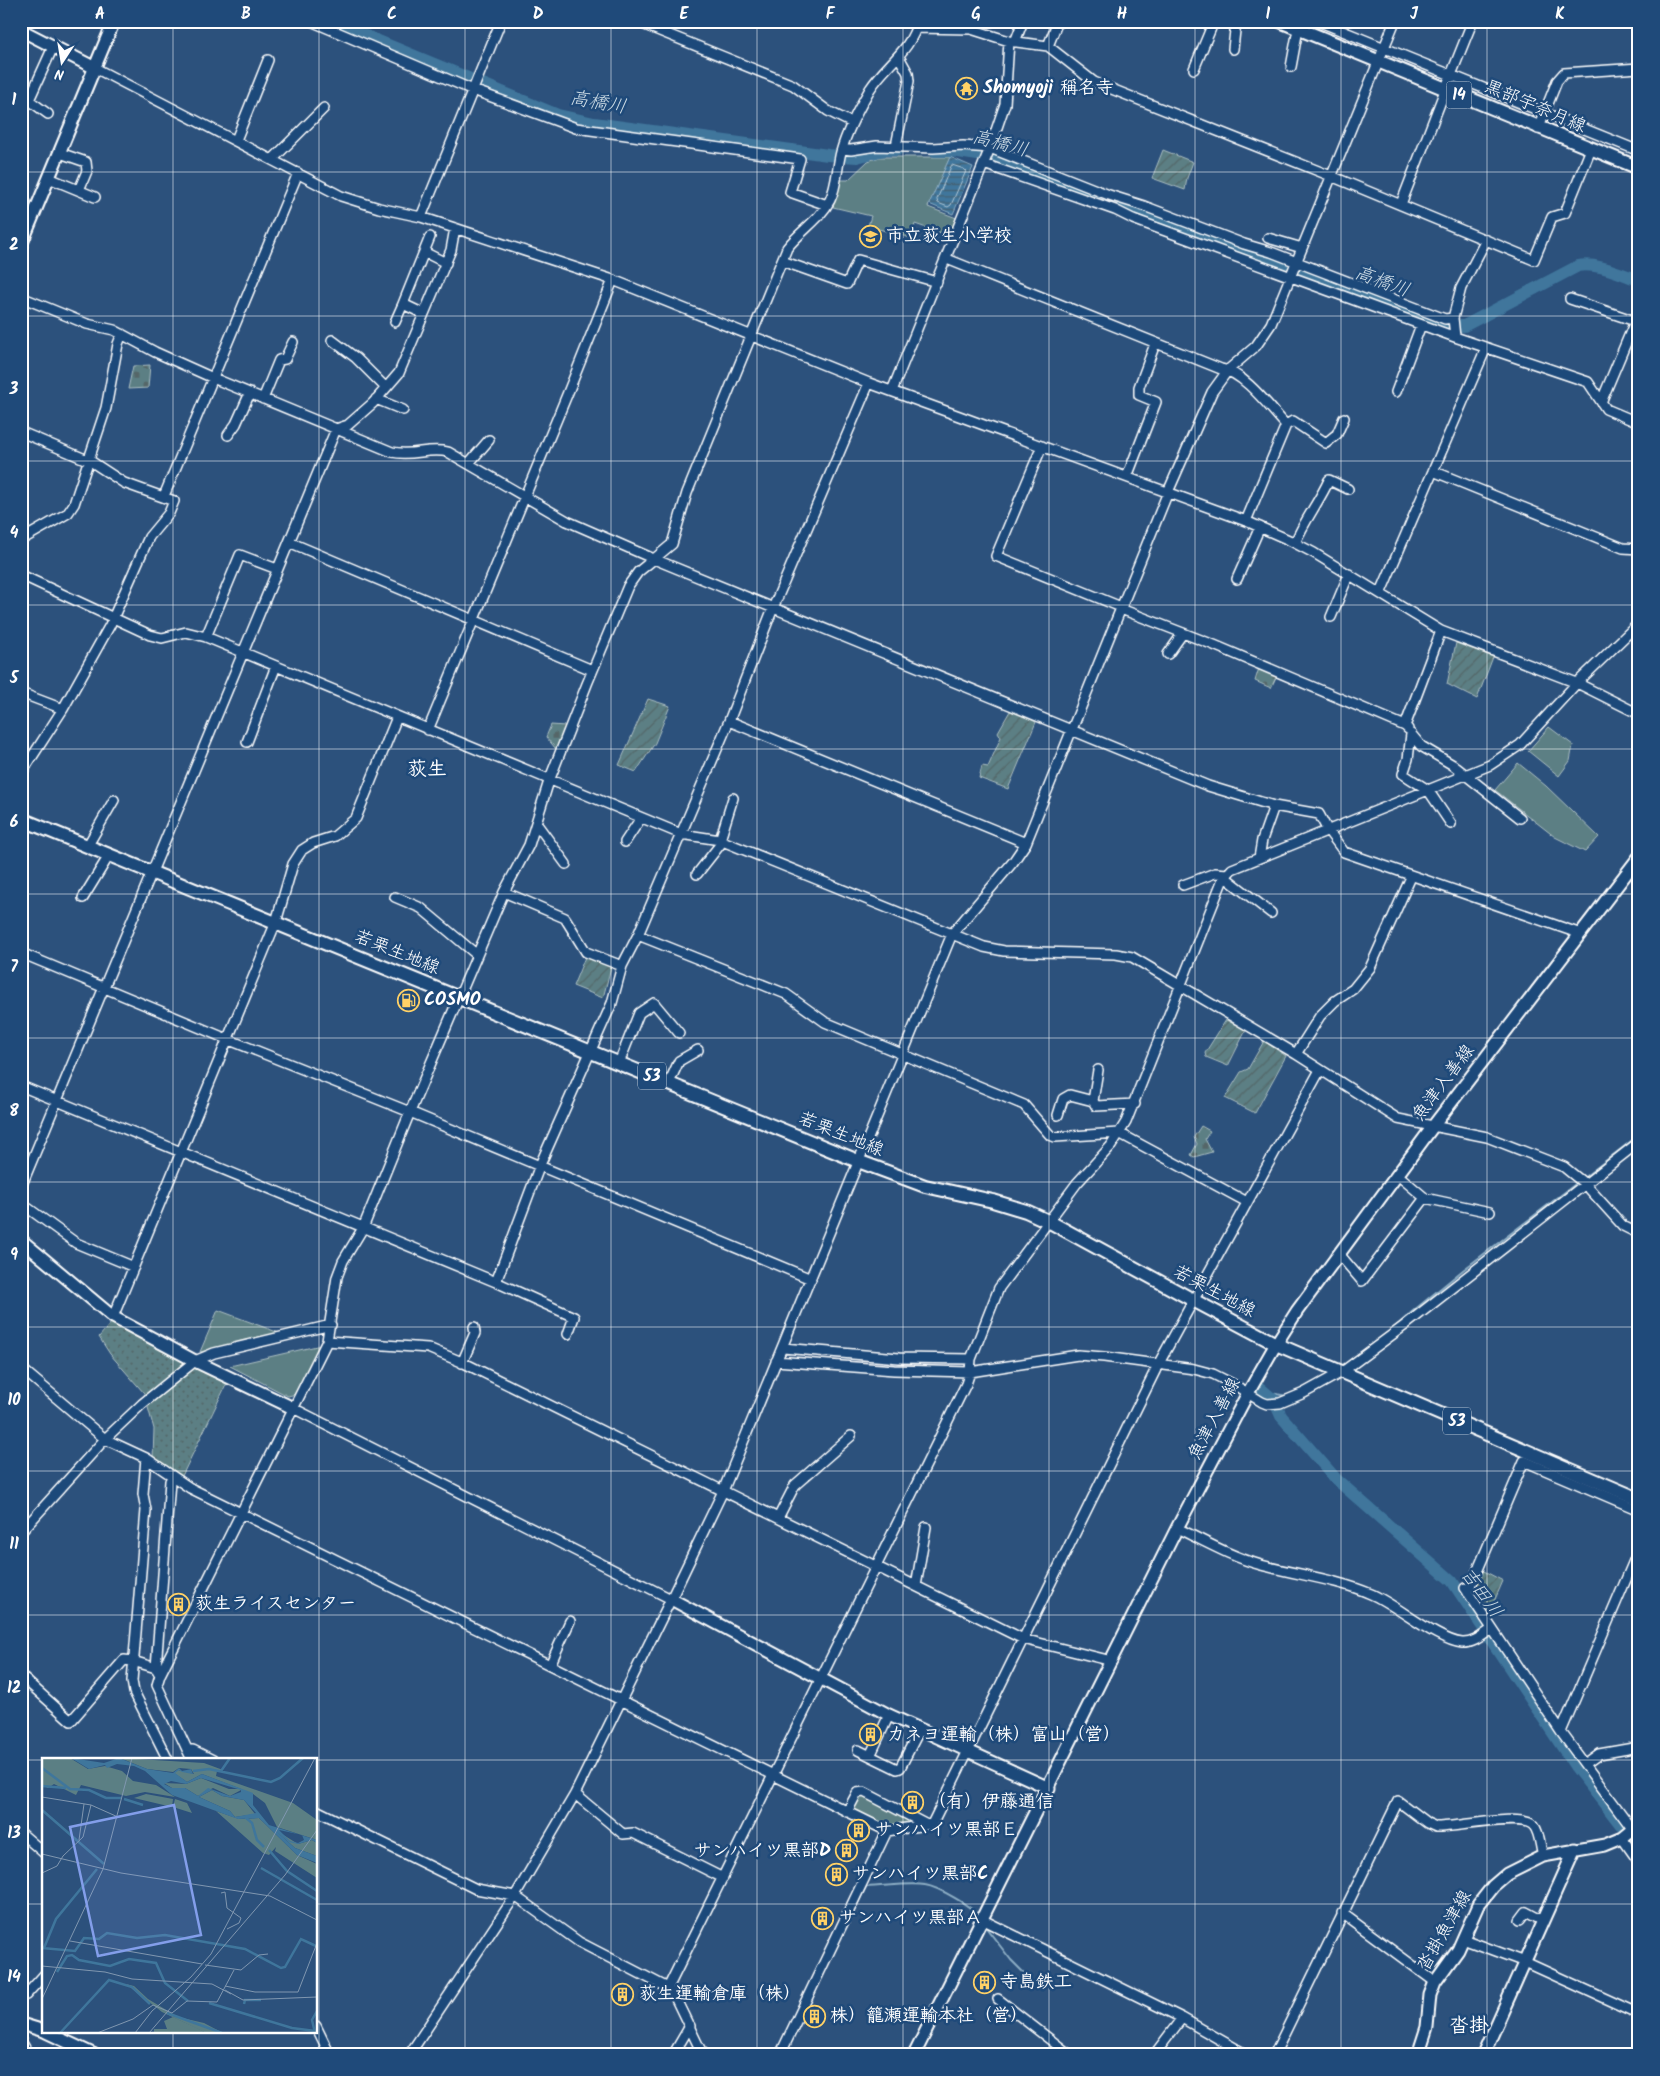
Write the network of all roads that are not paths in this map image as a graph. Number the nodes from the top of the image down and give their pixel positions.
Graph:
1 (114, 21) edge
2 (311, 21) edge
3 (502, 21) edge
4 (635, 21) edge
5 (1024, 21) edge
6 (1058, 21) edge
7 (1214, 21) edge
8 (1236, 21) edge
9 (1280, 21) edge
10 (1318, 21) edge
11 (1395, 21) edge
12 (917, 25) edge
13 (1472, 25) dead end
14 (1298, 29) junction
15 (21, 30) edge
16 (1012, 42) junction
17 (53, 46) junction
18 (1048, 46) junction
19 (1384, 48) junction
20 (1233, 49) dead end
21 (899, 57) junction
22 (268, 60) dead end
23 (1378, 62) junction
24 (1290, 67) dead end
25 (95, 68) junction
26 (1639, 68) edge
27 (1194, 69) dead end
28 (1451, 75) junction
29 (1446, 89) junction
30 (473, 90) junction
31 (324, 108) dead end
32 (1544, 113) junction
33 (48, 114) dead end
34 (852, 123) junction
35 (1538, 129) junction
36 (236, 140) junction
37 (896, 146) junction
38 (842, 148) junction
39 (990, 148) junction
40 (1591, 149) junction
41 (1639, 151) edge
42 (60, 153) junction
43 (273, 159) junction
44 (984, 164) junction
45 (1639, 168) edge
46 (298, 173) junction
47 (1331, 176) junction
48 (49, 178) junction
49 (79, 190) junction
50 (95, 197) dead end
51 (1401, 204) junction
52 (827, 205) junction
53 (421, 217) junction
54 (455, 228) junction
55 (430, 237) dead end
56 (1268, 238) dead end
57 (1486, 240) junction
58 (21, 245) edge
59 (1302, 248) junction
60 (424, 252) junction
61 (947, 258) junction
62 (782, 261) junction
63 (446, 262) junction
64 (1296, 262) junction
65 (1290, 277) junction
66 (613, 280) junction
67 (937, 282) junction
68 (21, 297) edge
69 (1570, 299) dead end
70 (403, 304) junction
71 (424, 314) junction
72 (1637, 316) edge
73 (1453, 318) junction
74 (395, 322) dead end
75 (1421, 325) junction
76 (122, 334) junction
77 (752, 335) junction
78 (1456, 336) junction
79 (332, 340) dead end
80 (293, 342) dead end
81 (1156, 344) junction
82 (1486, 348) junction
83 (1228, 370) junction
84 (213, 378) junction
85 (870, 382) junction
86 (386, 388) junction
87 (892, 391) junction
88 (1396, 392) dead end
89 (250, 393) junction
90 (263, 399) junction
91 (376, 399) junction
92 (1602, 400) junction
93 (403, 410) dead end
94 (1344, 418) dead end
95 (1639, 423) edge
96 (1286, 425) junction
97 (336, 429) junction
98 (21, 432) edge
99 (228, 435) dead end
100 (489, 440) dead end
101 (1042, 446) junction
102 (89, 461) junction
103 (469, 463) junction
104 (1433, 471) junction
105 (1127, 477) junction
106 (1348, 489) dead end
107 (1168, 492) junction
108 (164, 496) junction
109 (524, 497) junction
110 (1246, 521) junction
111 (1260, 527) junction
112 (21, 540) edge
113 (289, 542) junction
114 (1295, 543) junction
115 (1639, 549) edge
116 (654, 559) junction
117 (277, 569) junction
118 (1349, 574) junction
119 (21, 575) edge
120 (1237, 580) dead end
121 (1381, 592) junction
122 (773, 608) junction
123 (1121, 608) junction
124 (1331, 617) dead end
125 (114, 618) junction
126 (474, 619) junction
127 (1639, 623) edge
128 (1442, 631) junction
129 (1183, 633) junction
130 (206, 637) junction
131 (242, 652) junction
132 (1168, 654) dead end
133 (276, 666) junction
134 (592, 670) junction
135 (1577, 683) junction
136 (21, 693) edge
137 (63, 709) junction
138 (1639, 714) edge
139 (397, 717) junction
140 (729, 721) junction
141 (428, 730) junction
142 (1408, 730) junction
143 (1071, 732) junction
144 (247, 742) dead end
145 (21, 774) edge
146 (1467, 775) junction
147 (549, 781) junction
148 (1428, 790) junction
149 (733, 798) dead end
150 (114, 800) dead end
151 (1274, 806) junction
152 (641, 818) junction
153 (1520, 818) dead end
154 (21, 819) edge
155 (536, 823) junction
156 (1451, 824) dead end
157 (1327, 830) junction
158 (681, 834) junction
159 (722, 840) junction
160 (625, 842) dead end
161 (1026, 843) junction
162 (88, 846) junction
163 (110, 854) junction
164 (1639, 857) edge
165 (1259, 858) junction
166 (566, 864) dead end
167 (152, 871) junction
168 (697, 874) dead end
169 (1226, 875) junction
170 (1411, 877) junction
171 (1183, 885) dead end
172 (504, 892) junction
173 (395, 897) dead end
174 (83, 898) dead end
175 (1271, 913) dead end
176 (276, 922) junction
177 (952, 934) junction
178 (1581, 934) junction
179 (638, 935) junction
180 (21, 953) edge
181 (477, 955) junction
182 (622, 966) junction
183 (1180, 986) junction
184 (104, 988) junction
185 (459, 997) junction
186 (679, 1033) dead end
187 (227, 1039) junction
188 (698, 1050) dead end
189 (590, 1051) junction
190 (902, 1054) junction
191 (1296, 1054) junction
192 (619, 1063) junction
193 (1098, 1070) dead end
194 (1320, 1070) junction
195 (669, 1083) junction
196 (21, 1086) edge
197 (56, 1101) junction
198 (1093, 1101) junction
199 (1135, 1104) junction
200 (410, 1112) junction
201 (1058, 1115) dead end
202 (1434, 1125) junction
203 (1119, 1133) junction
204 (1639, 1142) edge
205 (181, 1152) junction
206 (858, 1161) junction
207 (540, 1165) junction
208 (1398, 1175) junction
209 (1584, 1184) junction
210 (21, 1187) edge
211 (1425, 1198) junction
212 (1246, 1202) junction
213 (21, 1203) edge
214 (1490, 1212) dead end
215 (1050, 1222) junction
216 (363, 1228) junction
217 (1639, 1234) edge
218 (21, 1240) edge
219 (1339, 1254) junction
220 (134, 1267) junction
221 (811, 1279) junction
222 (496, 1282) junction
223 (1193, 1300) junction
224 (114, 1317) junction
225 (331, 1324) junction
226 (474, 1328) dead end
227 (568, 1334) dead end
228 (328, 1341) junction
229 (1276, 1344) junction
230 (783, 1348) junction
231 (971, 1359) junction
232 (195, 1361) junction
233 (776, 1361) junction
234 (462, 1363) junction
235 (1159, 1363) junction
236 (21, 1368) edge
237 (970, 1372) junction
238 (1342, 1372) junction
239 (1248, 1393) junction
240 (293, 1408) junction
241 (851, 1436) dead end
242 (105, 1439) junction
243 (146, 1458) junction
244 (173, 1477) junction
245 (723, 1491) junction
246 (1639, 1499) edge
247 (1639, 1510) edge
248 (241, 1513) junction
249 (778, 1518) junction
250 (926, 1527) dead end
251 (1177, 1528) junction
252 (21, 1532) edge
253 (1639, 1549) edge
254 (877, 1566) junction
255 (916, 1586) junction
256 (671, 1599) junction
257 (570, 1621) dead end
258 (1492, 1629) junction
259 (1023, 1639) junction
260 (133, 1661) junction
261 (1112, 1662) junction
262 (550, 1665) junction
263 (158, 1671) junction
264 (21, 1676) edge
265 (820, 1678) junction
266 (620, 1700) junction
267 (889, 1716) junction
268 (920, 1729) junction
269 (1561, 1732) junction
270 (1639, 1747) edge
271 (188, 1750) junction
272 (858, 1750) dead end
273 (967, 1751) junction
274 (870, 1756) junction
275 (167, 1758) edge
276 (191, 1758) edge
277 (209, 1758) edge
278 (1585, 1764) junction
279 (773, 1776) junction
280 (1049, 1788) junction
281 (575, 1794) junction
282 (318, 1811) edge
283 (848, 1812) junction
284 (926, 1824) junction
285 (887, 1831) junction
286 (21, 1833) edge
287 (1631, 1833) edge
288 (1575, 1849) junction
289 (42, 1851) edge
290 (1543, 1856) junction
291 (1639, 1862) edge
292 (722, 1878) junction
293 (515, 1896) junction
294 (1342, 1913) junction
295 (983, 1920) junction
296 (1520, 1920) dead end
297 (1543, 1921) junction
298 (1463, 1939) junction
299 (1525, 1962) junction
300 (42, 1978) edge
301 (1435, 1982) junction
302 (668, 1988) junction
303 (21, 1997) edge
304 (998, 1999) dead end
305 (1639, 2014) edge
306 (1182, 2018) junction
307 (21, 2024) edge
308 (690, 2026) junction
309 (318, 2030) edge
310 (42, 2031) edge
311 (49, 2034) edge
312 (21, 2041) edge
313 (25, 2055) edge
314 (96, 2055) edge
315 (330, 2055) edge
316 (409, 2055) edge
317 (672, 2055) edge
318 (706, 2055) edge
319 (780, 2055) edge
320 (914, 2055) edge
321 (1070, 2055) edge
322 (1154, 2055) edge
323 (1247, 2055) edge
324 (1274, 2055) edge
325 (1418, 2055) edge
326 (1483, 2055) edge

1 - 25 main road
2 - 30 street
3 - 30 street
4 - 34 street
5 - 16 street
6 - 18 street
7 - 27 street
8 - 20 street
9 - 14 main road, 黒部宇奈月線 / 14
10 - 19 street
11 - 19 street
12 - 16 street
12 - 21 street
13 - 28 street
14 - 23 main road, 黒部宇奈月線 / 14
14 - 24 street
15 - 17 main road
16 - 18 street
16 - 39 street
17 - 25 main road
17 - 33 street
18 - 47 street
19 - 23 street
19 - 28 street
21 - 34 street
21 - 37 street
22 - 36 street
23 - 29 main road, 黒部宇奈月線 / 14
23 - 47 street
25 - 36 street
25 - 42 main road
26 - 32 street
28 - 29 street
28 - 32 street
29 - 35 main road, 黒部宇奈月線 / 14
29 - 51 street
30 - 52 street
30 - 53 street
31 - 43 street
32 - 35 street
32 - 41 street
34 - 38 street
35 - 40 main road, 黒部宇奈月線 / 14
36 - 43 street
37 - 38 street
37 - 39 street
38 - 52 street
39 - 44 street
39 - 64 street
40 - 45 main road, 黒部宇奈月線 / 14
40 - 57 street
42 - 48 main road
42 - 49 street
43 - 46 street
44 - 61 street
44 - 65 street
46 - 53 street
46 - 84 street
47 - 51 street
47 - 59 street
48 - 49 street
48 - 58 main road
49 - 50 street
51 - 57 street
52 - 62 street
53 - 54 street
54 - 63 street
54 - 66 street
55 - 60 street
56 - 59 street
57 - 73 street
59 - 64 street
60 - 63 street
60 - 70 street
61 - 67 street
61 - 81 street
62 - 67 street
62 - 77 street
63 - 71 street
64 - 65 street
64 - 73 street
65 - 75 street
65 - 83 street
66 - 77 street
66 - 109 street
67 - 87 street
68 - 76 street
69 - 72 street
70 - 71 street
70 - 74 street
71 - 86 street
72 - 92 street
73 - 78 street
75 - 78 street
75 - 88 street
76 - 84 street
76 - 102 street
77 - 85 street
77 - 116 street
78 - 82 street
79 - 86 street
80 - 90 street
81 - 83 street
81 - 105 street
82 - 92 street
82 - 104 street
83 - 96 street
83 - 107 street
84 - 89 street
84 - 108 street
85 - 87 street
85 - 122 street
86 - 91 street
87 - 101 street
89 - 90 street
89 - 99 street
90 - 97 street
91 - 93 street
91 - 97 street
92 - 95 street
94 - 96 street
96 - 110 street
97 - 103 street
97 - 113 street
98 - 102 street
100 - 103 street
101 - 105 street
101 - 123 street
102 - 108 street
102 - 112 street
103 - 109 street
104 - 115 street
104 - 121 street
105 - 107 street
106 - 114 street
107 - 110 street
107 - 123 street
108 - 125 street
109 - 116 street
109 - 126 street
110 - 111 street
111 - 114 street
111 - 120 street
113 - 117 street
113 - 126 street
114 - 118 street
116 - 122 street
116 - 134 street
117 - 130 street
117 - 131 street
118 - 121 street
118 - 124 street
119 - 125 street
121 - 128 street
122 - 140 street
122 - 143 street
123 - 129 street
123 - 143 street
125 - 130 street
125 - 137 street
126 - 134 street
126 - 141 street
127 - 135 street
128 - 135 street
128 - 142 street
129 - 132 street
129 - 142 street
130 - 131 street
131 - 133 street
131 - 167 street
133 - 139 street
133 - 144 street
134 - 147 street
135 - 138 street
135 - 146 street
136 - 137 street
137 - 145 street
139 - 141 street
139 - 176 street
140 - 158 street
140 - 161 street
141 - 147 street
142 - 146 street
142 - 148 street
143 - 151 street
143 - 161 street
146 - 148 street
146 - 153 street
147 - 152 street
147 - 155 street
148 - 156 street
148 - 157 street
149 - 159 street
150 - 162 street
151 - 157 street
151 - 165 street
152 - 158 street
152 - 160 street
154 - 162 main road, 若栗生地線 / 53
155 - 166 street
155 - 172 street
157 - 165 street
157 - 170 street
158 - 159 street
158 - 179 street
159 - 168 street
159 - 177 street
161 - 177 street
162 - 163 main road, 若栗生地線 / 53
163 - 167 main road, 若栗生地線 / 53
163 - 174 street
164 - 178 main road, 魚津入善線
165 - 169 street
167 - 176 main road, 若栗生地線 / 53
167 - 184 street
169 - 171 street
169 - 175 street
169 - 183 street
170 - 178 street
170 - 191 street
172 - 181 street
172 - 182 street
173 - 181 street
176 - 185 main road, 若栗生地線 / 53
176 - 187 street
177 - 183 street
177 - 190 street
178 - 202 main road, 魚津入善線
179 - 182 street
179 - 190 street
180 - 184 street
181 - 185 street
182 - 189 street
183 - 191 street
183 - 199 street
184 - 187 street
184 - 197 street
185 - 189 main road, 若栗生地線 / 53
185 - 200 street
186 - 192 street
187 - 200 street
187 - 205 street
188 - 195 street
189 - 192 main road, 若栗生地線 / 53
189 - 207 street
190 - 203 street
190 - 206 street
191 - 194 street
192 - 195 main road, 若栗生地線 / 53
193 - 198 street
194 - 202 street
194 - 212 street
195 - 206 main road, 若栗生地線 / 53
196 - 197 street
197 - 205 street
197 - 210 street
198 - 199 street
198 - 201 street
199 - 203 street
200 - 207 street
200 - 216 street
202 - 208 main road, 魚津入善線
202 - 209 street
203 - 212 street
203 - 215 street
204 - 209 street
205 - 216 street
205 - 220 street
206 - 215 main road, 若栗生地線 / 53
206 - 221 street
207 - 221 street
207 - 222 street
208 - 211 street
208 - 219 main road, 魚津入善線
209 - 217 street
209 - 238 street
211 - 214 street
211 - 219 street
212 - 223 street
213 - 220 street
215 - 223 main road, 若栗生地線 / 53
215 - 231 street
216 - 222 street
216 - 225 street
218 - 224 main road
219 - 229 main road, 魚津入善線
220 - 224 street
221 - 230 street
222 - 227 street
223 - 229 main road, 若栗生地線 / 53
223 - 235 street
224 - 232 main road
225 - 228 street
225 - 232 street
226 - 234 street
228 - 234 street
228 - 240 street
229 - 238 main road, 若栗生地線 / 53
229 - 239 main road, 魚津入善線
230 - 231 street
230 - 233 street
231 - 237 street
232 - 240 main road
232 - 242 street
233 - 237 street
233 - 245 street
234 - 245 street
235 - 237 street
235 - 239 street
235 - 259 street
236 - 242 street
237 - 254 street
238 - 239 street
238 - 246 main road, 若栗生地線 / 53
239 - 251 main road, 魚津入善線
240 - 248 street
240 - 256 street
241 - 249 street
242 - 243 street
242 - 252 street
243 - 244 street
243 - 260 street
244 - 248 street
244 - 263 street
245 - 249 street
245 - 256 street
247 - 258 street
248 - 262 street
248 - 263 street
249 - 254 street
250 - 255 street
251 - 258 street
251 - 261 main road, 魚津入善線
253 - 269 street
254 - 255 street
254 - 265 street
255 - 259 street
256 - 265 main road
256 - 266 street
257 - 262 street
258 - 269 street
259 - 261 street
259 - 273 street
260 - 263 street
260 - 264 street
260 - 275 street
261 - 280 main road, 魚津入善線
262 - 266 street
263 - 271 street
265 - 267 main road
265 - 279 street
266 - 279 street
266 - 281 street
267 - 268 main road
267 - 274 street
268 - 273 main road
268 - 274 street
269 - 278 street
270 - 278 street
271 - 276 street
271 - 277 street
272 - 274 street
273 - 280 main road
273 - 284 street
278 - 287 street
279 - 283 street
279 - 292 street
280 - 295 main road, 魚津入善線
281 - 292 street
281 - 293 street
282 - 293 street
283 - 284 street
283 - 285 street
284 - 285 street
285 - 319 street
286 - 289 street
287 - 288 main road, 沓掛魚津線
287 - 291 street
288 - 290 main road, 沓掛魚津線
288 - 297 main road
290 - 294 street
290 - 298 main road, 沓掛魚津線
292 - 302 street
293 - 302 street
293 - 316 street
294 - 301 street
294 - 324 street
295 - 306 street
295 - 320 main road, 魚津入善線
296 - 297 street
297 - 299 main road
298 - 299 street
298 - 301 main road, 沓掛魚津線
299 - 305 street
299 - 326 main road
300 - 303 street
301 - 325 main road, 沓掛魚津線
302 - 308 street
304 - 321 street
306 - 322 street
306 - 323 street
307 - 310 main road
308 - 317 street
308 - 318 street
309 - 315 street
311 - 314 main road
312 - 313 street

